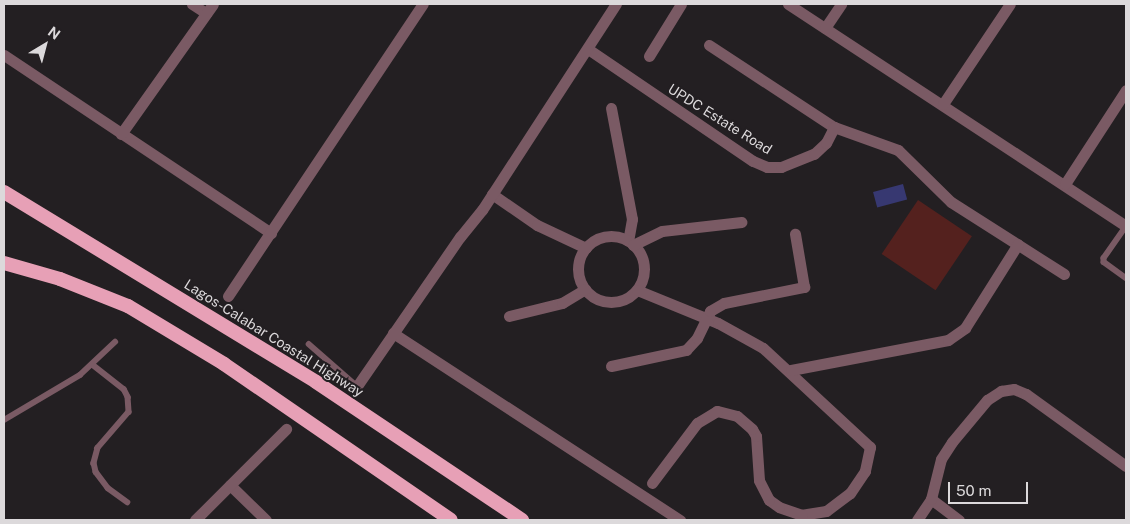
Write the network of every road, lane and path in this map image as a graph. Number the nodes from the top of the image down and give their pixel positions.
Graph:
1 (192, 4) edge
2 (423, 4) edge
3 (616, 4) edge
4 (680, 4) edge
5 (788, 4) edge
6 (841, 4) edge
7 (1010, 4) edge
8 (209, 8) edge
9 (825, 28) junction
10 (709, 46) dead end
11 (588, 50) junction
12 (4, 56) edge
13 (649, 56) dead end
14 (1126, 90) edge
15 (943, 104) junction
16 (611, 108) dead end
17 (834, 127) junction
18 (121, 134) junction
19 (1065, 184) junction
20 (4, 192) edge
21 (492, 194) junction
22 (741, 222) dead end
23 (1126, 227) edge
24 (270, 233) junction
25 (795, 234) dead end
26 (631, 243) junction
27 (1018, 244) junction
28 (586, 248) junction
29 (4, 263) edge
30 (1064, 274) dead end
31 (1126, 278) edge
32 (586, 289) junction
33 (637, 290) junction
34 (228, 296) dead end
35 (509, 316) dead end
36 (705, 318) junction
37 (393, 333) junction
38 (115, 342) dead end
39 (309, 344) dead end
40 (93, 365) junction
41 (611, 366) dead end
42 (791, 370) junction
43 (356, 388) joint
44 (4, 420) edge
45 (286, 429) dead end
46 (1126, 466) edge
47 (652, 483) dead end
48 (230, 485) junction
49 (931, 499) junction
50 (127, 502) dead end
51 (194, 520) edge
52 (266, 520) edge
53 (451, 520) edge
54 (522, 520) edge
55 (680, 520) edge
56 (917, 520) edge
57 (959, 520) edge

1 - 8 street
2 - 24 street
3 - 11 street
4 - 13 street
5 - 9 street
6 - 9 street
7 - 15 street
8 - 18 street
9 - 15 street
10 - 17 street
11 - 17 street, UPDC Estate Road
11 - 21 street
12 - 18 street
14 - 19 street
15 - 19 street
16 - 26 street
17 - 27 street
18 - 24 street
19 - 23 street
20 - 54 highway, Lagos-Calabar Coastal Highway
21 - 28 street
21 - 37 street
22 - 26 street
23 - 31 lane
24 - 34 street
25 - 36 street
26 - 28 street
26 - 33 street
27 - 30 street
27 - 42 street
28 - 32 street
29 - 53 highway
32 - 33 street
32 - 35 street
33 - 36 street
36 - 41 street
36 - 42 street
37 - 43 street
37 - 55 street
38 - 40 lane
39 - 43 lane
40 - 44 lane
40 - 50 lane
42 - 47 street
45 - 48 street
46 - 49 street
48 - 51 street
48 - 52 street
49 - 56 street
49 - 57 street

